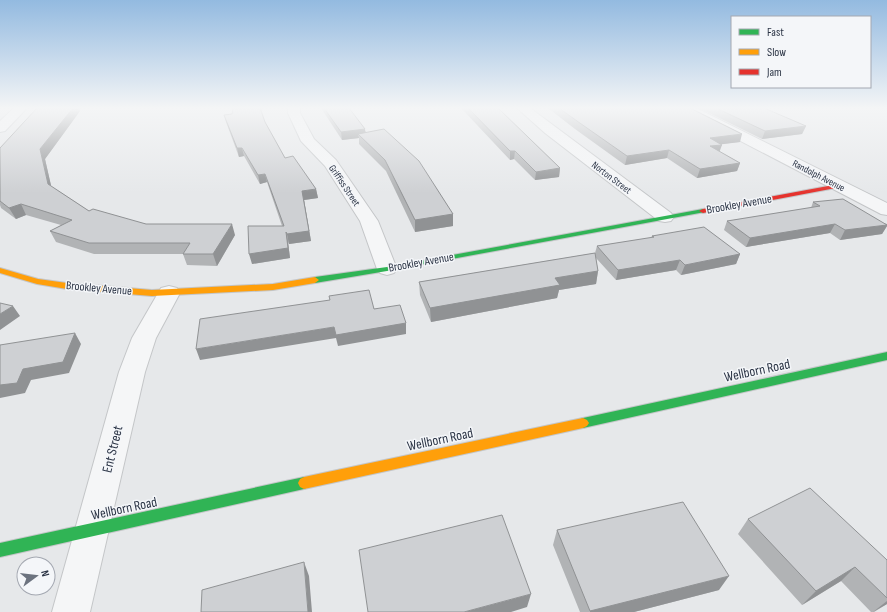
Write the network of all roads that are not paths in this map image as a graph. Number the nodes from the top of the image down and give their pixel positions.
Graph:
1 (306, 137) edge
2 (559, 137) edge
3 (743, 137) edge
4 (839, 186) junction
5 (887, 210) edge
6 (665, 217) junction
7 (387, 269) junction
8 (0, 270) edge
9 (169, 293) junction
10 (887, 356) edge
11 (91, 530) junction
12 (0, 550) edge
13 (71, 612) edge

1 - 7 street, Griffiss Street
2 - 6 street, Norton Street
3 - 4 street, Randolph Avenue
4 - 5 street, Randolph Avenue
4 - 6 street, Brookley Avenue
6 - 7 street, Brookley Avenue
7 - 9 street, Brookley Avenue
8 - 9 street, Brookley Avenue
9 - 11 street, Ent Street
10 - 11 street, Wellborn Road
11 - 12 street, Wellborn Road
11 - 13 street, Ent Street

